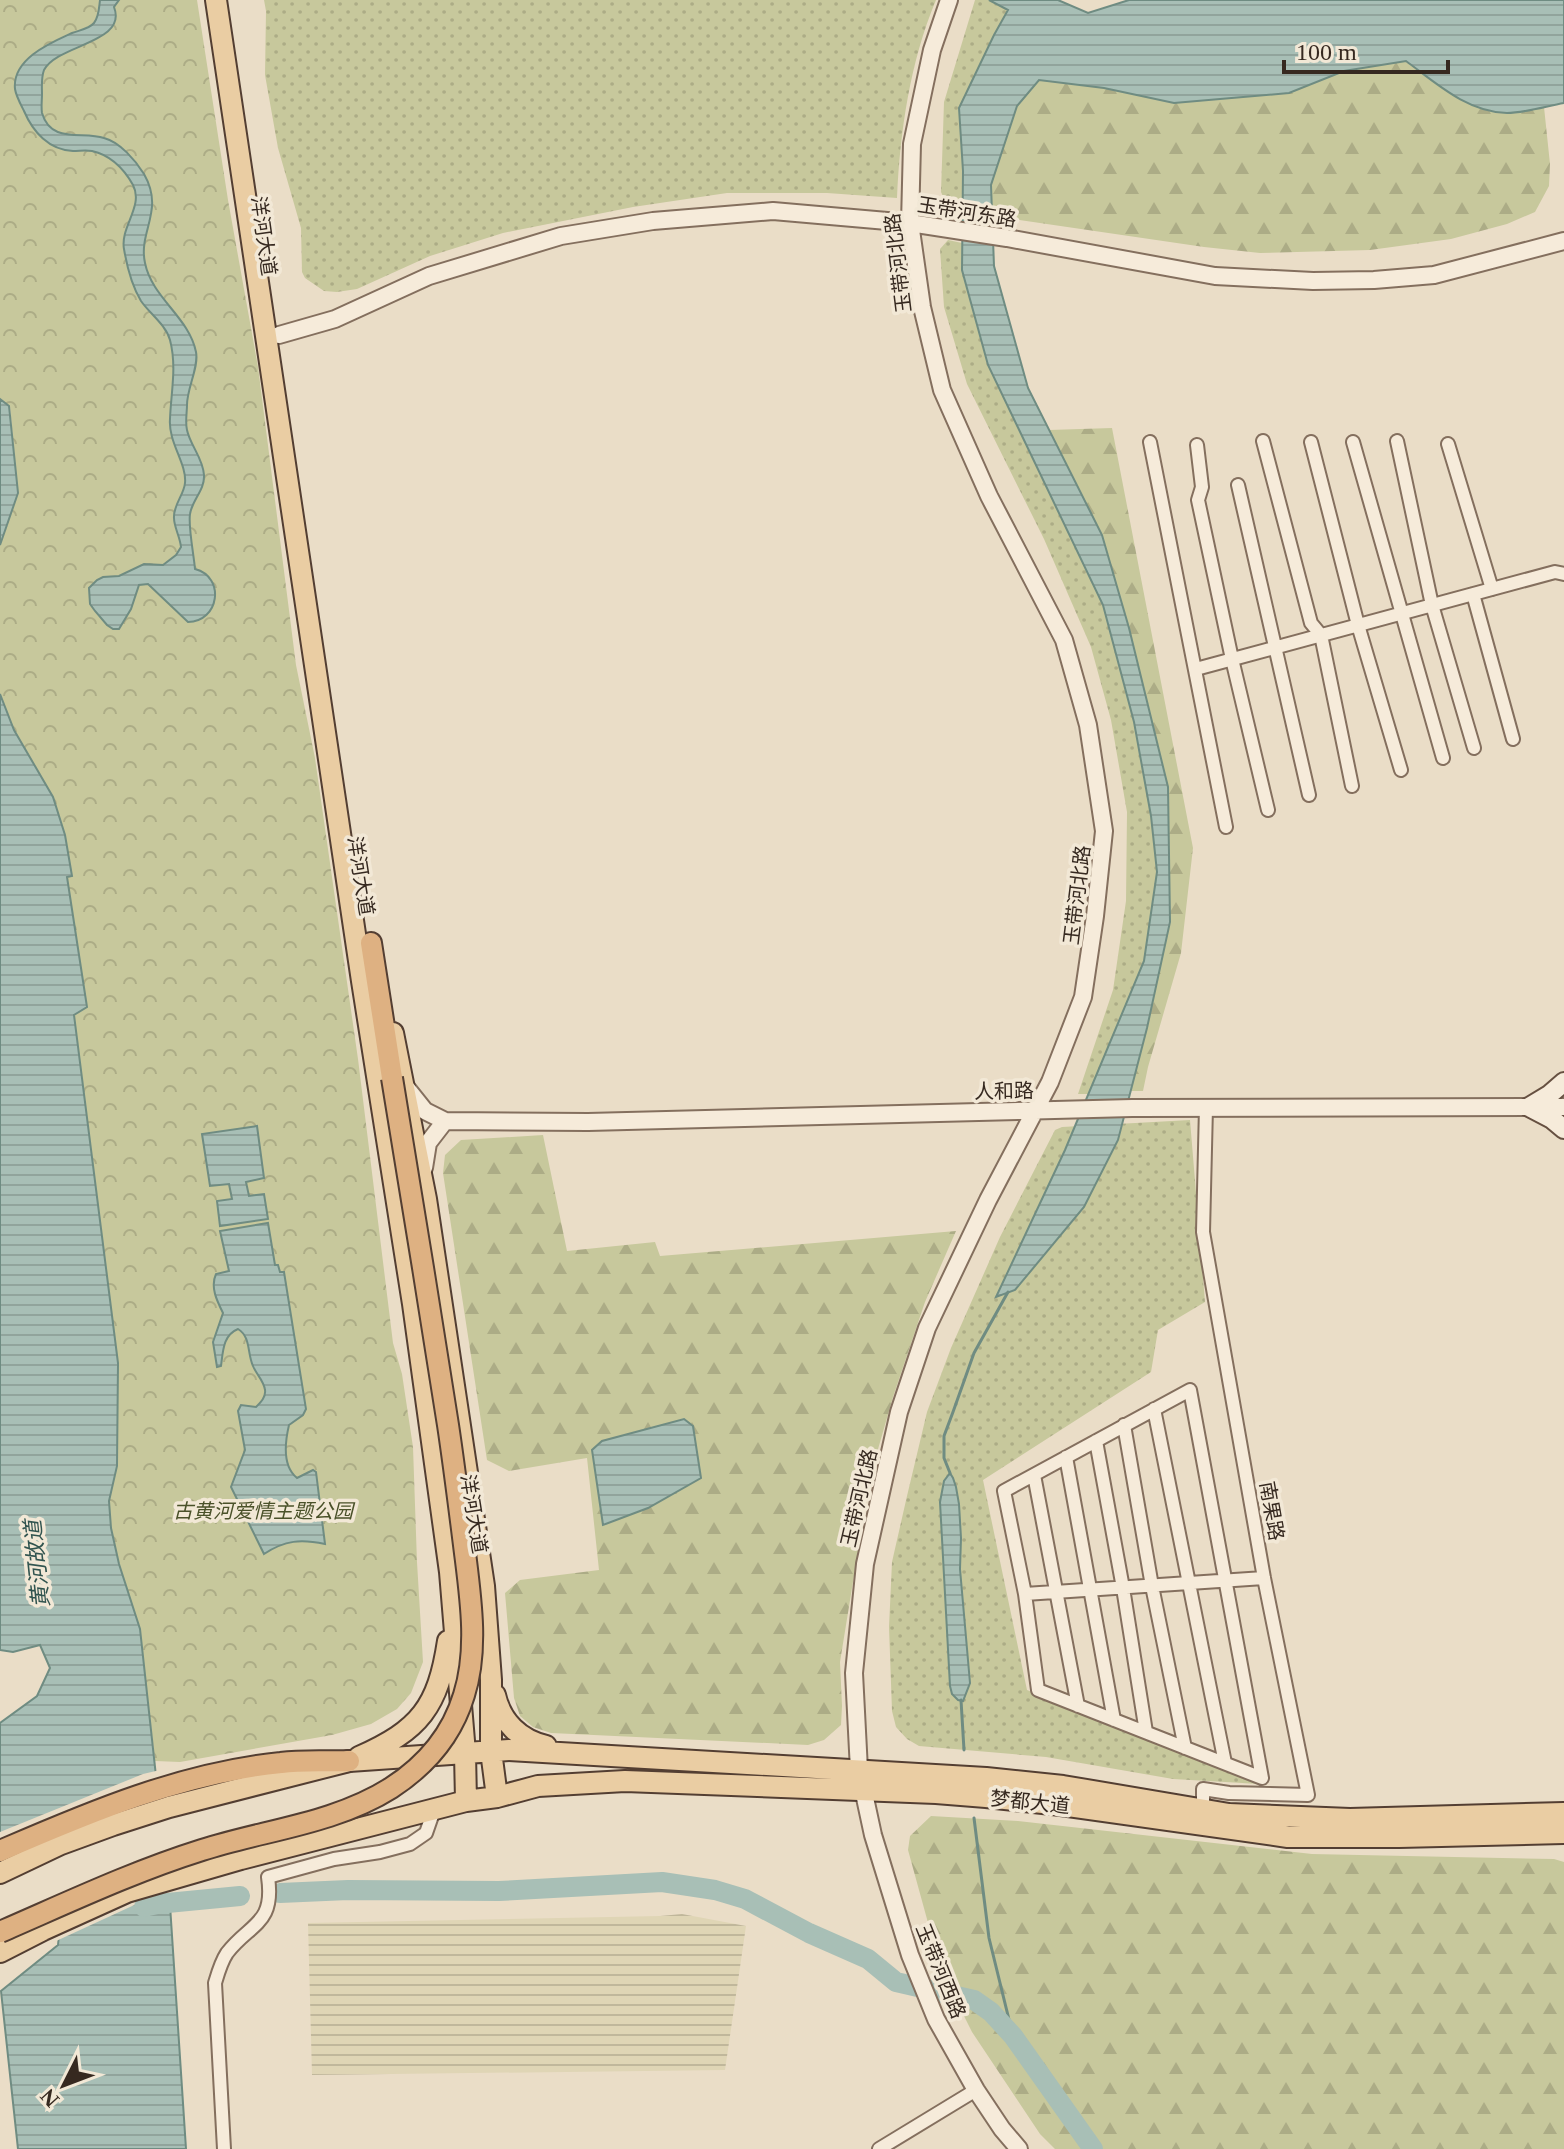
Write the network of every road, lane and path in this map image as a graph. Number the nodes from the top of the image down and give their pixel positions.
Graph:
1 (216, 0) edge
2 (229, 0) edge
3 (949, 0) edge
4 (910, 223) junction
5 (1564, 241) edge
6 (279, 335) junction
7 (1263, 441) dead end
8 (1397, 441) dead end
9 (1150, 442) dead end
10 (1311, 442) dead end
11 (1353, 442) dead end
12 (1448, 444) dead end
13 (1197, 445) dead end
14 (1238, 485) dead end
15 (1564, 574) edge
16 (1492, 589) junction
17 (1473, 594) junction
18 (1432, 605) junction
19 (1401, 614) junction
20 (1358, 625) junction
21 (1321, 635) junction
22 (1275, 648) junction
23 (1232, 659) junction
24 (1196, 669) junction
25 (1513, 739) dead end
26 (1474, 748) dead end
27 (1443, 758) dead end
28 (1401, 770) dead end
29 (1352, 786) dead end
30 (1309, 795) dead end
31 (1268, 810) dead end
32 (1226, 827) dead end
33 (371, 943) joint
34 (398, 1081) junction
35 (1564, 1082) edge
36 (1206, 1107) junction
37 (1529, 1107) junction
38 (1564, 1107) edge
39 (1035, 1110) junction
40 (445, 1121) junction
41 (1564, 1129) edge
42 (424, 1190) junction
43 (1154, 1409) junction
44 (1124, 1425) junction
45 (1096, 1441) junction
46 (1066, 1457) junction
47 (1034, 1475) junction
48 (1264, 1578) junction
49 (1226, 1582) junction
50 (1190, 1584) junction
51 (1152, 1586) junction
52 (1123, 1588) junction
53 (1089, 1590) junction
54 (1057, 1592) junction
55 (1025, 1594) junction
56 (453, 1605) junction
57 (491, 1680) junction
58 (1078, 1706) junction
59 (1114, 1720) junction
60 (1146, 1732) junction
61 (1185, 1748) junction
62 (500, 1751) junction
63 (465, 1753) junction
64 (581, 1754) junction
65 (349, 1761) junction
66 (1225, 1763) junction
67 (861, 1780) junction
68 (497, 1797) junction
69 (466, 1801) junction
70 (1203, 1809) junction
71 (425, 1812) junction
72 (1564, 1813) edge
73 (1564, 1833) edge
74 (0, 1851) edge
75 (0, 1873) edge
76 (0, 1932) edge
77 (0, 1952) edge
78 (976, 2090) junction
79 (224, 2149) edge
80 (879, 2149) edge
81 (1019, 2149) edge

1 - 56 main road, 洋河大道
2 - 6 main road, 洋河大道
3 - 4 street, 玉带河北路
4 - 5 street, 玉带河东路
4 - 6 street, 玉带河东路
4 - 39 street, 玉带河北路
6 - 33 main road, 洋河大道
7 - 21 street
8 - 18 street
9 - 24 street
10 - 20 street
11 - 19 street
12 - 16 street
13 - 23 street
14 - 22 street
15 - 16 street
16 - 17 street
17 - 18 street
17 - 25 street
18 - 19 street
18 - 26 street
19 - 20 street
19 - 27 street
20 - 21 street
20 - 28 street
21 - 22 street
21 - 29 street
22 - 23 street
22 - 30 street
23 - 24 street
23 - 31 street
24 - 32 street
33 - 34 highway
34 - 40 street
34 - 42 main road, 洋河大道
34 - 76 highway, bridge
35 - 37 main road
36 - 37 street, 人和路
36 - 39 street, 人和路
36 - 48 street, 南果路
37 - 38 street, 人和路
37 - 41 main road
39 - 40 street, 人和路
39 - 67 street, 玉带河北路
40 - 42 street
42 - 57 main road, 洋河大道
43 - 44 street
43 - 49 street
43 - 50 street
44 - 45 street
44 - 51 street
45 - 46 street
45 - 52 street
46 - 47 street
46 - 53 street
47 - 54 street
47 - 55 street
48 - 49 street
48 - 70 street, 南果路
49 - 50 street
49 - 66 street
50 - 51 street
50 - 66 street
51 - 52 street
51 - 61 street
52 - 53 street
52 - 60 street
53 - 54 street
53 - 59 street
54 - 55 street
54 - 58 street
55 - 58 street
56 - 63 main road, 洋河大道
56 - 65 main road
57 - 62 main road, 洋河大道
57 - 64 main road
58 - 59 street
59 - 60 street
60 - 61 street
61 - 66 street
62 - 63 main road
62 - 64 main road, 梦都大道
62 - 68 main road, 洋河大道
63 - 65 main road
63 - 69 main road, 洋河大道
64 - 67 main road, 梦都大道
65 - 74 highway
65 - 75 main road
67 - 68 main road, 梦都大道
67 - 70 main road, 梦都大道
67 - 73 main road, 梦都大道
67 - 78 street, 玉带河西路
68 - 69 main road
69 - 71 main road
70 - 72 main road, 梦都大道
71 - 77 main road
71 - 79 street
78 - 80 street
78 - 81 street, 玉带河西路

